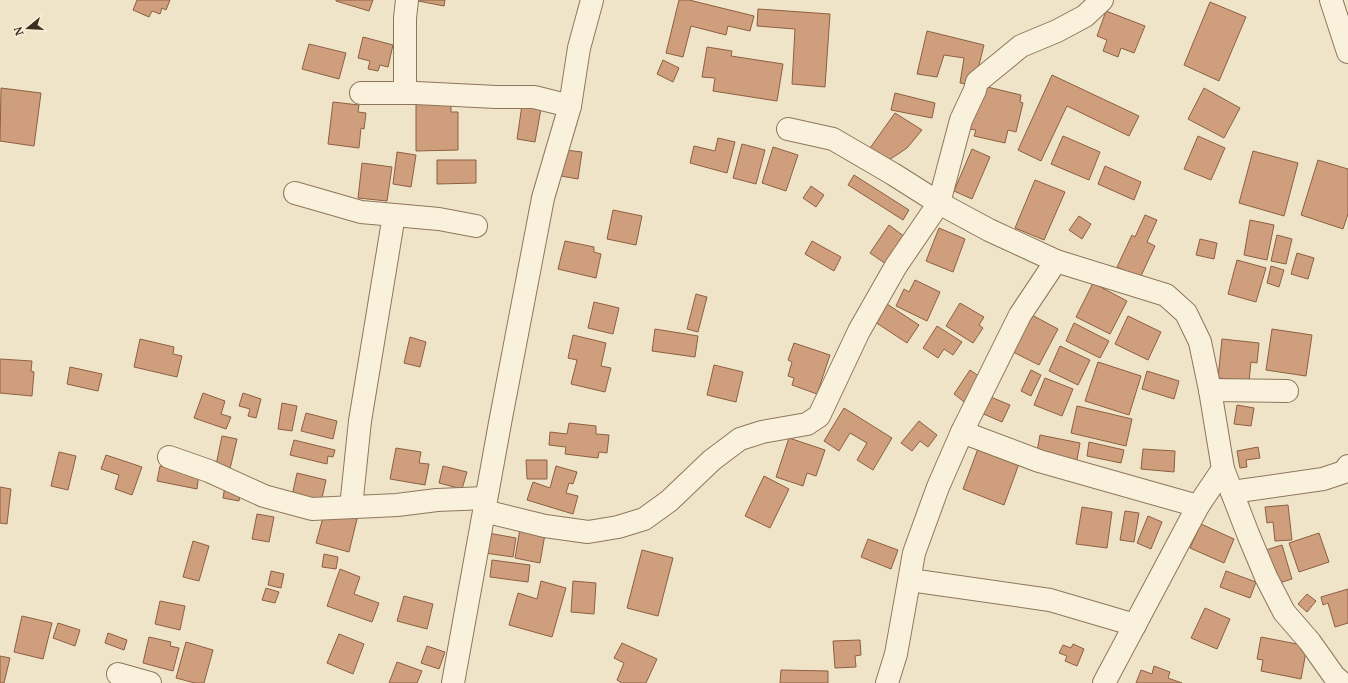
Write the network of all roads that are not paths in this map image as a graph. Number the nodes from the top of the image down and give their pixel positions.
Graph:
1 (407, 0) edge
2 (592, 0) edge
3 (1102, 0) edge
4 (1331, 0) edge
5 (1343, 20) edge
6 (1348, 52) edge
7 (361, 93) dead end
8 (404, 93) junction
9 (570, 106) junction
10 (788, 129) dead end
11 (295, 193) dead end
12 (940, 203) junction
13 (394, 215) junction
14 (476, 226) dead end
15 (1056, 261) junction
16 (1210, 390) junction
17 (1287, 392) dead end
18 (962, 432) junction
19 (169, 457) dead end
20 (1348, 466) edge
21 (1223, 469) junction
22 (1232, 492) junction
23 (485, 505) junction
24 (1198, 506) junction
25 (351, 507) junction
26 (910, 580) junction
27 (1135, 625) junction
28 (118, 674) dead end
29 (150, 683) edge
30 (453, 683) edge
31 (887, 683) edge
32 (1104, 683) edge
33 (1342, 683) edge

1 - 8 street
2 - 9 street
3 - 12 street
4 - 5 street
5 - 6 street
7 - 8 street
8 - 9 street
9 - 23 street
10 - 12 street
11 - 13 street
12 - 15 street
12 - 23 street
13 - 14 street
13 - 25 street
15 - 16 street
15 - 18 street
16 - 17 street
16 - 21 street
18 - 24 street
18 - 26 street
19 - 25 street
20 - 22 street
21 - 22 street
21 - 24 street
22 - 33 street
23 - 25 street
23 - 30 street
24 - 27 street
26 - 27 street
26 - 31 street
27 - 32 street
28 - 29 street

